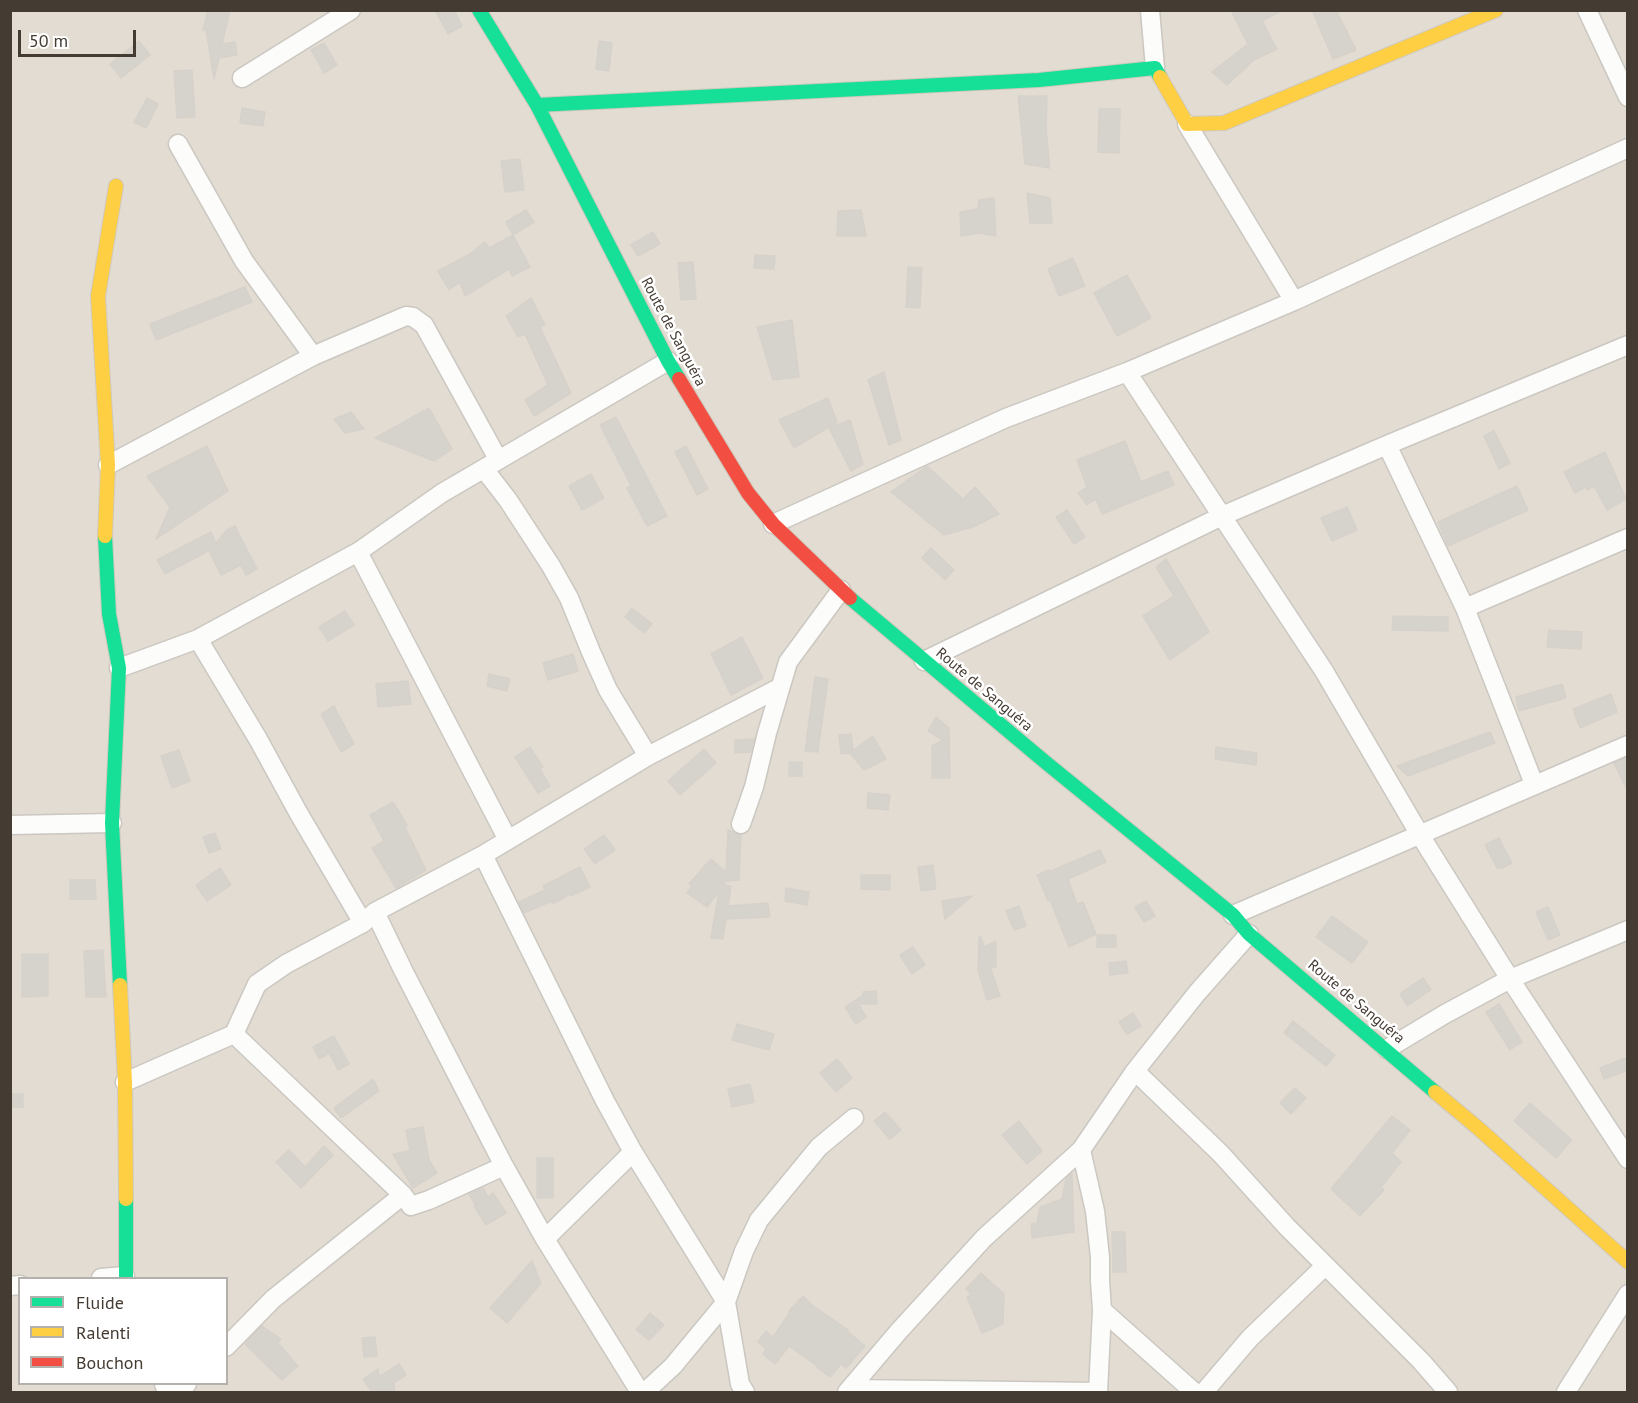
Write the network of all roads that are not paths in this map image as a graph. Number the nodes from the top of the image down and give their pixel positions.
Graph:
1 (351, 10) edge
2 (479, 10) edge
3 (1150, 10) edge
4 (1497, 10) edge
5 (1587, 10) edge
6 (1155, 68) junction
7 (242, 78) dead end
8 (1628, 97) edge
9 (537, 105) junction
10 (1187, 124) junction
11 (178, 144) dead end
12 (1628, 148) edge
13 (116, 186) dead end
14 (1294, 301) junction
15 (1628, 345) edge
16 (313, 356) junction
17 (668, 361) junction
18 (1127, 372) junction
19 (1387, 445) junction
20 (491, 464) junction
21 (108, 465) junction
22 (1222, 516) junction
23 (773, 524) junction
24 (1628, 538) edge
25 (358, 552) junction
26 (841, 590) junction
27 (1465, 608) junction
28 (198, 639) junction
29 (924, 661) junction
30 (119, 668) junction
31 (779, 688) junction
32 (1628, 745) edge
33 (648, 756) junction
34 (1534, 784) junction
35 (112, 823) junction
36 (741, 824) dead end
37 (10, 825) edge
38 (1420, 835) junction
39 (508, 840) junction
40 (483, 855) junction
41 (1233, 915) junction
42 (369, 918) junction
43 (1628, 930) edge
44 (1250, 934) junction
45 (1510, 979) junction
46 (234, 1034) junction
47 (1387, 1049) junction
48 (1136, 1071) junction
49 (125, 1082) junction
50 (854, 1118) dead end
51 (1082, 1150) junction
52 (633, 1152) junction
53 (1628, 1159) edge
54 (504, 1166) junction
55 (403, 1195) junction
56 (546, 1239) junction
57 (1628, 1262) edge
58 (1326, 1266) junction
59 (125, 1277) edge
60 (1628, 1294) edge
61 (726, 1302) junction
62 (1102, 1310) junction
63 (228, 1345) edge
64 (849, 1391) edge
65 (640, 1392) edge
66 (645, 1392) edge
67 (745, 1392) edge
68 (1098, 1392) edge
69 (1194, 1392) edge
70 (1204, 1392) edge
71 (1448, 1392) edge
72 (1566, 1392) edge

1 - 7 street
2 - 9 street, Route de Sanguéra
3 - 6 street
4 - 10 street
5 - 8 street
6 - 9 street
6 - 10 street
9 - 17 street, Route de Sanguéra
10 - 14 street
11 - 16 street
12 - 14 street
13 - 21 street
14 - 18 street
15 - 19 street
16 - 20 street
16 - 21 street
17 - 20 street
17 - 23 street, Route de Sanguéra
18 - 22 street
18 - 23 street
19 - 22 street
19 - 27 street
20 - 25 street
20 - 33 street
21 - 30 street
22 - 29 street
22 - 38 street
23 - 26 street, Route de Sanguéra
24 - 27 street
25 - 28 street
25 - 39 street
26 - 29 street, Route de Sanguéra
26 - 31 street
27 - 34 street
28 - 30 street
28 - 42 street
29 - 41 street, Route de Sanguéra
30 - 35 street
31 - 33 street
31 - 36 street
32 - 34 street
33 - 39 street
34 - 38 street
35 - 37 street
35 - 49 street
38 - 41 street
38 - 45 street
39 - 40 street
40 - 42 street
40 - 52 street
41 - 44 street, Route de Sanguéra
42 - 46 street
42 - 54 street
43 - 45 street
44 - 47 street, Route de Sanguéra
44 - 48 street
45 - 47 street
45 - 53 street
46 - 49 street
46 - 55 street
47 - 57 street, Route de Sanguéra
48 - 51 street
48 - 58 street
49 - 59 street
50 - 61 street
51 - 62 street
51 - 64 street
52 - 56 street
52 - 61 street
54 - 55 street
54 - 56 street
55 - 63 street
56 - 65 street
58 - 70 street
58 - 71 street
60 - 72 street
61 - 66 street
61 - 67 street
62 - 68 street
62 - 69 street
64 - 68 street

